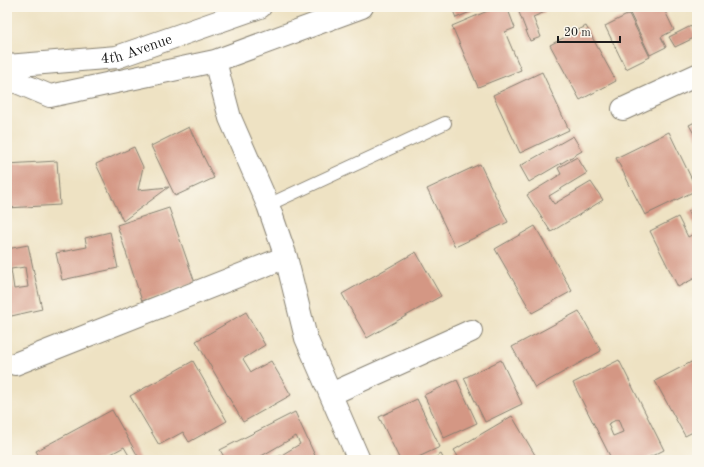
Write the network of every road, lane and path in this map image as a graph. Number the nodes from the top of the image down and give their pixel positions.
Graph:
1 (260, 7) edge
2 (362, 7) edge
3 (215, 61) junction
4 (7, 66) edge
5 (697, 75) edge
6 (7, 78) edge
7 (623, 109) dead end
8 (445, 123) dead end
9 (268, 205) junction
10 (286, 257) junction
11 (471, 331) dead end
12 (15, 364) dead end
13 (331, 394) junction
14 (359, 460) edge

1 - 4 street, 4th Avenue
2 - 3 street
3 - 6 street
3 - 9 street
5 - 7 street
8 - 9 lane
9 - 10 street
10 - 12 street
10 - 13 street
11 - 13 street
13 - 14 street

